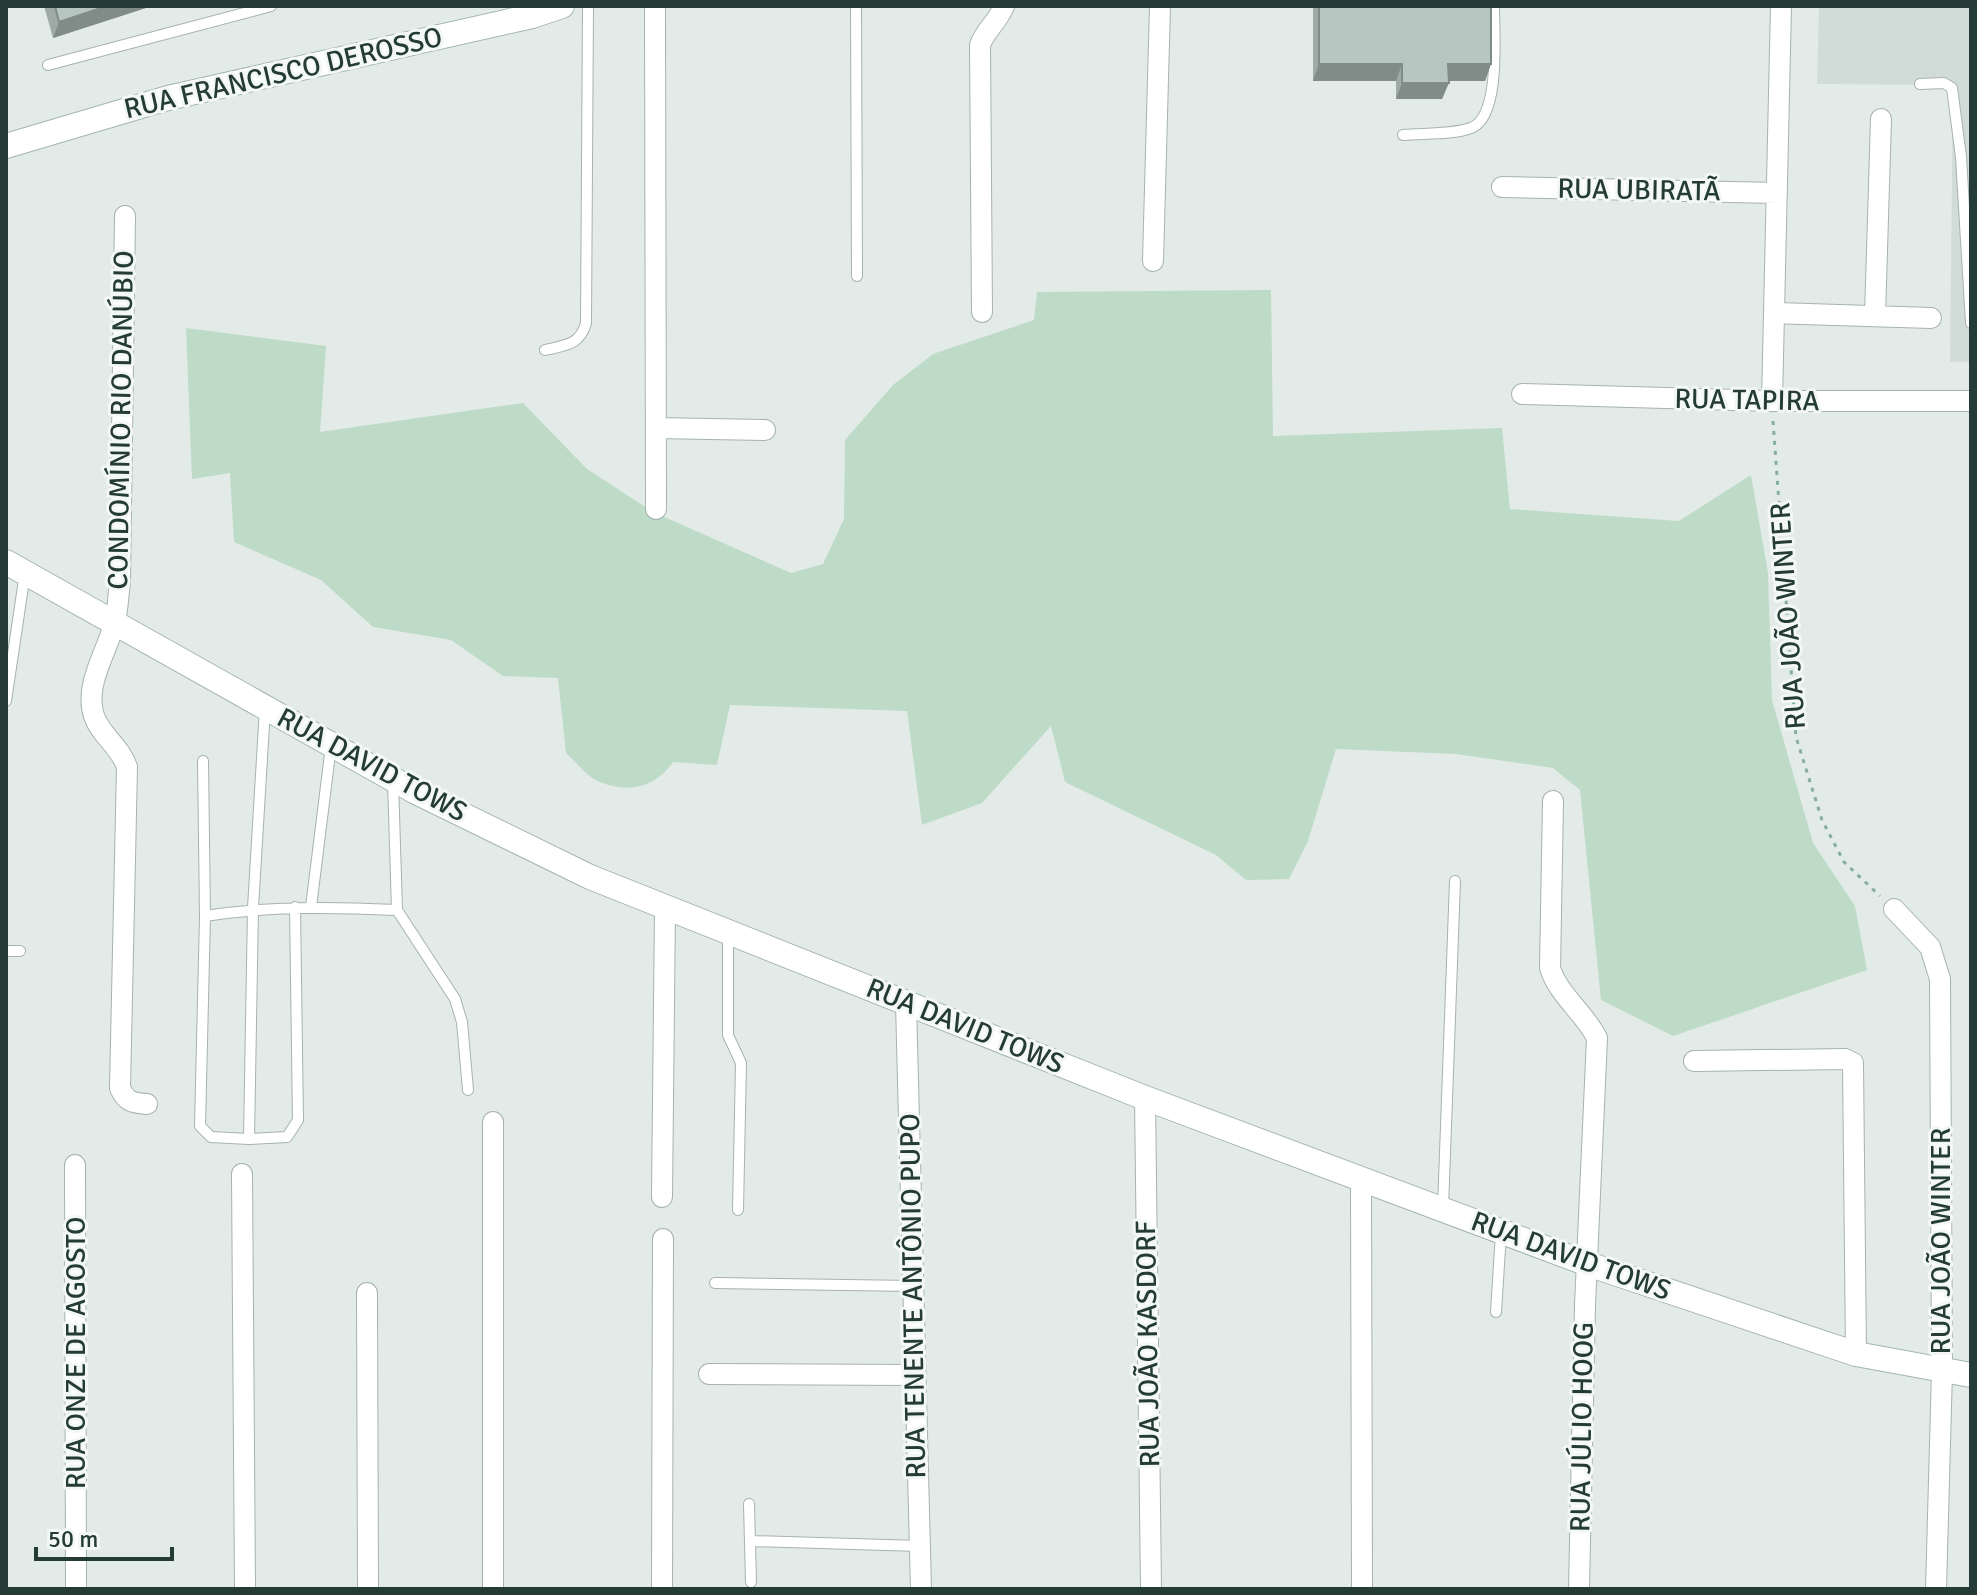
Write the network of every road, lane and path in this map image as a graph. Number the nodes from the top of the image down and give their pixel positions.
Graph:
1 (271, 6) edge
2 (562, 6) edge
3 (588, 6) edge
4 (655, 6) edge
5 (856, 6) edge
6 (1004, 6) edge
7 (1160, 6) edge
8 (1494, 6) edge
9 (1781, 6) edge
10 (48, 65) dead end
11 (1920, 84) dead end
12 (1881, 119) dead end
13 (1403, 135) dead end
14 (6, 146) edge
15 (1966, 157) edge
16 (1502, 187) dead end
17 (1777, 193) junction
18 (125, 216) dead end
19 (1153, 261) dead end
20 (857, 276) dead end
21 (982, 312) dead end
22 (1774, 313) junction
23 (1875, 316) junction
24 (1931, 318) dead end
25 (1971, 323) edge
26 (545, 350) dead end
27 (1522, 394) dead end
28 (1772, 401) junction
29 (1971, 401) edge
30 (656, 428) junction
31 (765, 430) dead end
32 (656, 509) dead end
33 (15, 567) edge
34 (114, 623) junction
35 (6, 701) edge
36 (265, 708) junction
37 (331, 745) junction
38 (203, 761) dead end
39 (393, 780) junction
40 (1553, 801) dead end
41 (1455, 881) dead end
42 (295, 907) junction
43 (311, 907) junction
44 (665, 907) junction
45 (253, 908) junction
46 (1894, 909) joint
47 (397, 910) junction
48 (205, 916) junction
49 (728, 932) junction
50 (6, 951) edge
51 (20, 951) dead end
52 (906, 1003) junction
53 (1694, 1061) dead end
54 (468, 1090) dead end
55 (1145, 1098) junction
56 (147, 1104) dead end
57 (493, 1122) dead end
58 (249, 1139) junction
59 (75, 1165) dead end
60 (242, 1174) dead end
61 (1361, 1180) junction
62 (662, 1197) dead end
63 (738, 1210) dead end
64 (1443, 1210) junction
65 (1501, 1231) junction
66 (663, 1239) dead end
67 (1588, 1264) junction
68 (715, 1283) dead end
69 (913, 1286) junction
70 (367, 1293) dead end
71 (1496, 1312) dead end
72 (1856, 1354) junction
73 (1942, 1371) junction
74 (709, 1374) dead end
75 (915, 1375) junction
76 (1971, 1375) edge
77 (749, 1504) dead end
78 (750, 1541) junction
79 (920, 1546) junction
80 (751, 1582) dead end
81 (76, 1589) edge
82 (245, 1589) edge
83 (368, 1589) edge
84 (493, 1589) edge
85 (662, 1589) edge
86 (921, 1589) edge
87 (1151, 1589) edge
88 (1362, 1589) edge
89 (1579, 1589) edge
90 (1936, 1589) edge

1 - 10 lane
2 - 14 street, RUA FRANCISCO DEROSSO
3 - 26 lane
4 - 30 street
5 - 20 lane
6 - 21 street
7 - 19 street
8 - 13 lane
9 - 17 street
11 - 15 lane
12 - 23 street
15 - 25 lane
16 - 17 street, RUA UBIRATÃ
17 - 22 street
18 - 34 street, CONDOMÍNIO RIO DANÚBIO
22 - 23 street
22 - 28 street
23 - 24 street
27 - 28 street, RUA TAPIRA
28 - 29 street, RUA TAPIRA
28 - 46 path, RUA JOÃO WINTER
30 - 31 street
30 - 32 street
33 - 34 street, RUA DAVID TOWS
33 - 35 lane
34 - 36 street, RUA DAVID TOWS
34 - 56 street, CONDOMÍNIO RIO DANÚBIO
36 - 37 street, RUA DAVID TOWS
36 - 45 lane
37 - 39 street, RUA DAVID TOWS
37 - 43 lane
38 - 48 lane
39 - 44 street, RUA DAVID TOWS
39 - 47 lane
40 - 67 street, RUA JÚLIO HOOG
41 - 64 lane
42 - 43 lane
42 - 45 lane
42 - 58 lane
43 - 47 lane
44 - 49 street, RUA DAVID TOWS
44 - 62 street
45 - 48 lane
45 - 58 lane
46 - 73 street, RUA JOÃO WINTER
47 - 54 lane
48 - 58 lane
49 - 52 street, RUA DAVID TOWS
49 - 63 lane
50 - 51 lane
52 - 55 street, RUA DAVID TOWS
52 - 69 street, RUA TENENTE ANTÔNIO PUPO
53 - 72 street
55 - 61 street, RUA DAVID TOWS
55 - 87 street, RUA JOÃO KASDORF
57 - 84 street
59 - 81 street, RUA ONZE DE AGOSTO
60 - 82 street
61 - 64 street, RUA DAVID TOWS
61 - 88 street
64 - 65 street, RUA DAVID TOWS
65 - 67 street, RUA DAVID TOWS
65 - 71 lane
66 - 85 street
67 - 72 street, RUA DAVID TOWS
67 - 89 street, RUA JÚLIO HOOG
68 - 69 lane
69 - 75 street, RUA TENENTE ANTÔNIO PUPO
70 - 83 street
72 - 73 street, RUA DAVID TOWS
73 - 76 street, RUA DAVID TOWS
73 - 90 street, RUA JOÃO WINTER
74 - 75 street
75 - 79 street, RUA TENENTE ANTÔNIO PUPO
77 - 78 lane
78 - 79 lane
78 - 80 lane
79 - 86 street, RUA TENENTE ANTÔNIO PUPO

